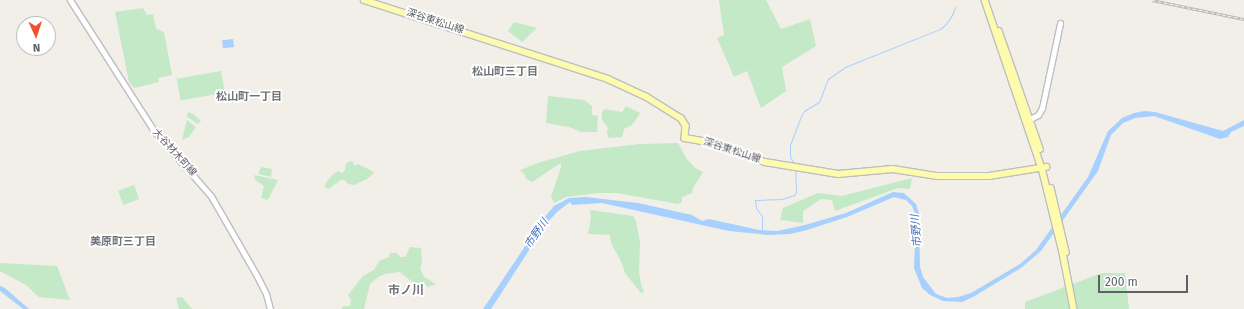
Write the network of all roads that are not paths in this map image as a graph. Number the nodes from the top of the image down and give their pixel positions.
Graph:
1 (70, 0) edge
2 (364, 0) edge
3 (985, 0) edge
4 (989, 0) edge
5 (992, 15) junction
6 (1060, 23) dead end
7 (1029, 120) junction
8 (1044, 167) junction
9 (1061, 235) junction
10 (270, 309) edge
11 (1074, 309) edge
12 (1078, 309) edge

1 - 10 main road, 大谷材木町線
2 - 8 main road, 深谷東松山線
3 - 5 main road
4 - 5 main road
5 - 7 main road
6 - 7 main road
7 - 8 main road
8 - 9 main road
9 - 11 main road
9 - 12 main road

